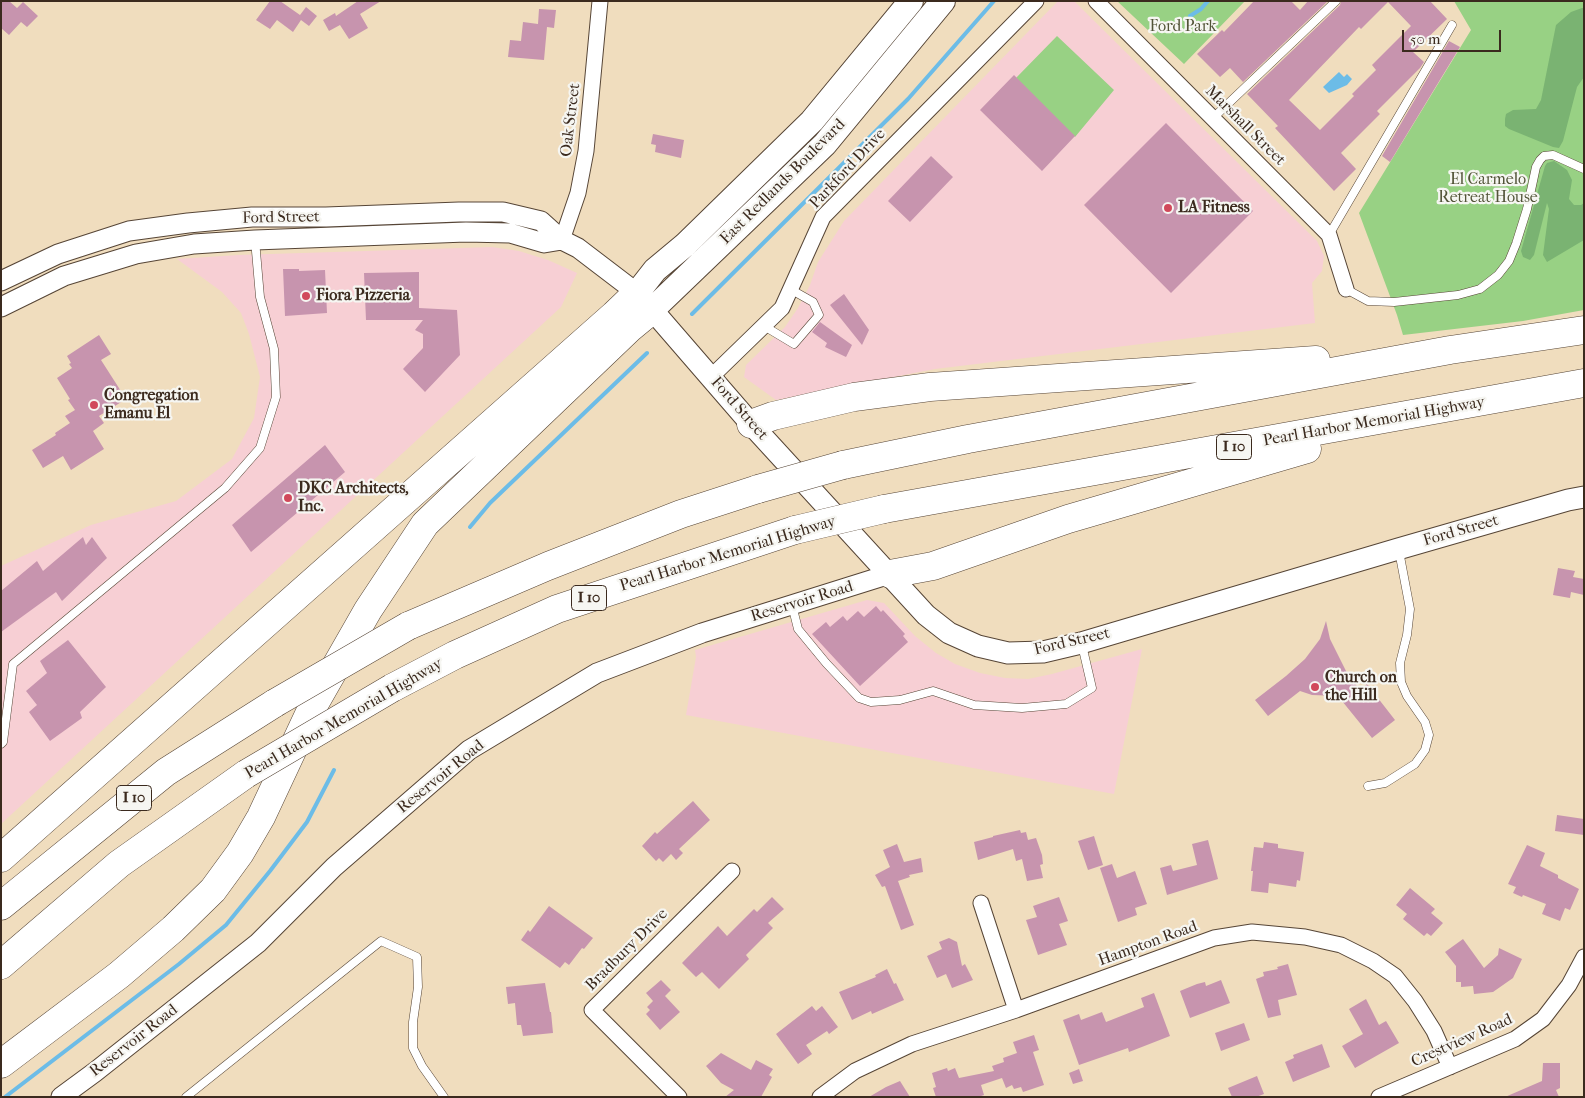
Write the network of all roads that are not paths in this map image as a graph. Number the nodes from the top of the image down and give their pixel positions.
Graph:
1 (600, 1) edge
2 (911, 1) edge
3 (943, 1) edge
4 (1036, 1) edge
5 (1096, 1) edge
6 (1336, 1) edge
7 (1452, 25) dead end
8 (1213, 118) junction
9 (1584, 169) edge
10 (326, 217) junction
11 (1329, 236) junction
12 (254, 240) junction
13 (562, 240) junction
14 (1, 281) edge
15 (790, 289) junction
16 (1346, 289) joint
17 (645, 301) junction
18 (1, 307) edge
19 (764, 326) junction
20 (1584, 330) edge
21 (1450, 350) junction
22 (711, 377) junction
23 (1584, 384) edge
24 (1459, 406) junction
25 (751, 424) junction
26 (1584, 497) edge
27 (1398, 549) junction
28 (890, 574) junction
29 (792, 605) junction
30 (1081, 643) junction
31 (1, 744) edge
32 (1368, 786) dead end
33 (1, 858) edge
34 (732, 871) dead end
35 (981, 903) dead end
36 (1, 906) edge
37 (1584, 957) edge
38 (1, 965) edge
39 (1016, 1010) junction
40 (1, 1064) edge
41 (1450, 1067) junction
42 (61, 1097) edge
43 (186, 1097) edge
44 (444, 1097) edge
45 (679, 1097) edge
46 (820, 1097) edge
47 (1379, 1097) edge

1 - 13 street, Oak Street
2 - 17 main road, East Redlands Boulevard
3 - 17 main road, East Redlands Boulevard
4 - 15 street, Parkford Drive
5 - 8 street, Marshall Street
6 - 8 lane
7 - 11 lane
8 - 11 street, Marshall Street
9 - 16 lane
10 - 12 street
10 - 13 street, Ford Street
10 - 14 street, Ford Street
11 - 16 street, Marshall Street
12 - 13 street, Ford Street
12 - 18 street, Ford Street
12 - 31 lane
13 - 17 street, Ford Street
15 - 19 street, Parkford Drive
15 - 19 lane
17 - 22 main road, Ford Street
17 - 33 highway
17 - 40 highway
19 - 22 street, Parkford Drive
20 - 21 highway, I 10
21 - 25 highway
21 - 36 highway, I 10, bridge
22 - 25 main road, Ford Street
23 - 24 highway, Pearl Harbor Memorial Highway / I 10
24 - 28 highway
24 - 38 highway, Pearl Harbor Memorial Highway / I 10, bridge
25 - 28 main road, Ford Street
26 - 27 main road, Ford Street
27 - 30 main road, Ford Street
27 - 32 lane
28 - 29 street, Reservoir Road
28 - 30 main road, Ford Street
29 - 30 lane
29 - 42 street, Reservoir Road
34 - 45 street, Bradbury Drive
35 - 39 street
37 - 41 street, Crestview Road
39 - 41 street, Hampton Road
39 - 46 street, Hampton Road
41 - 47 street, Crestview Road
43 - 44 lane

